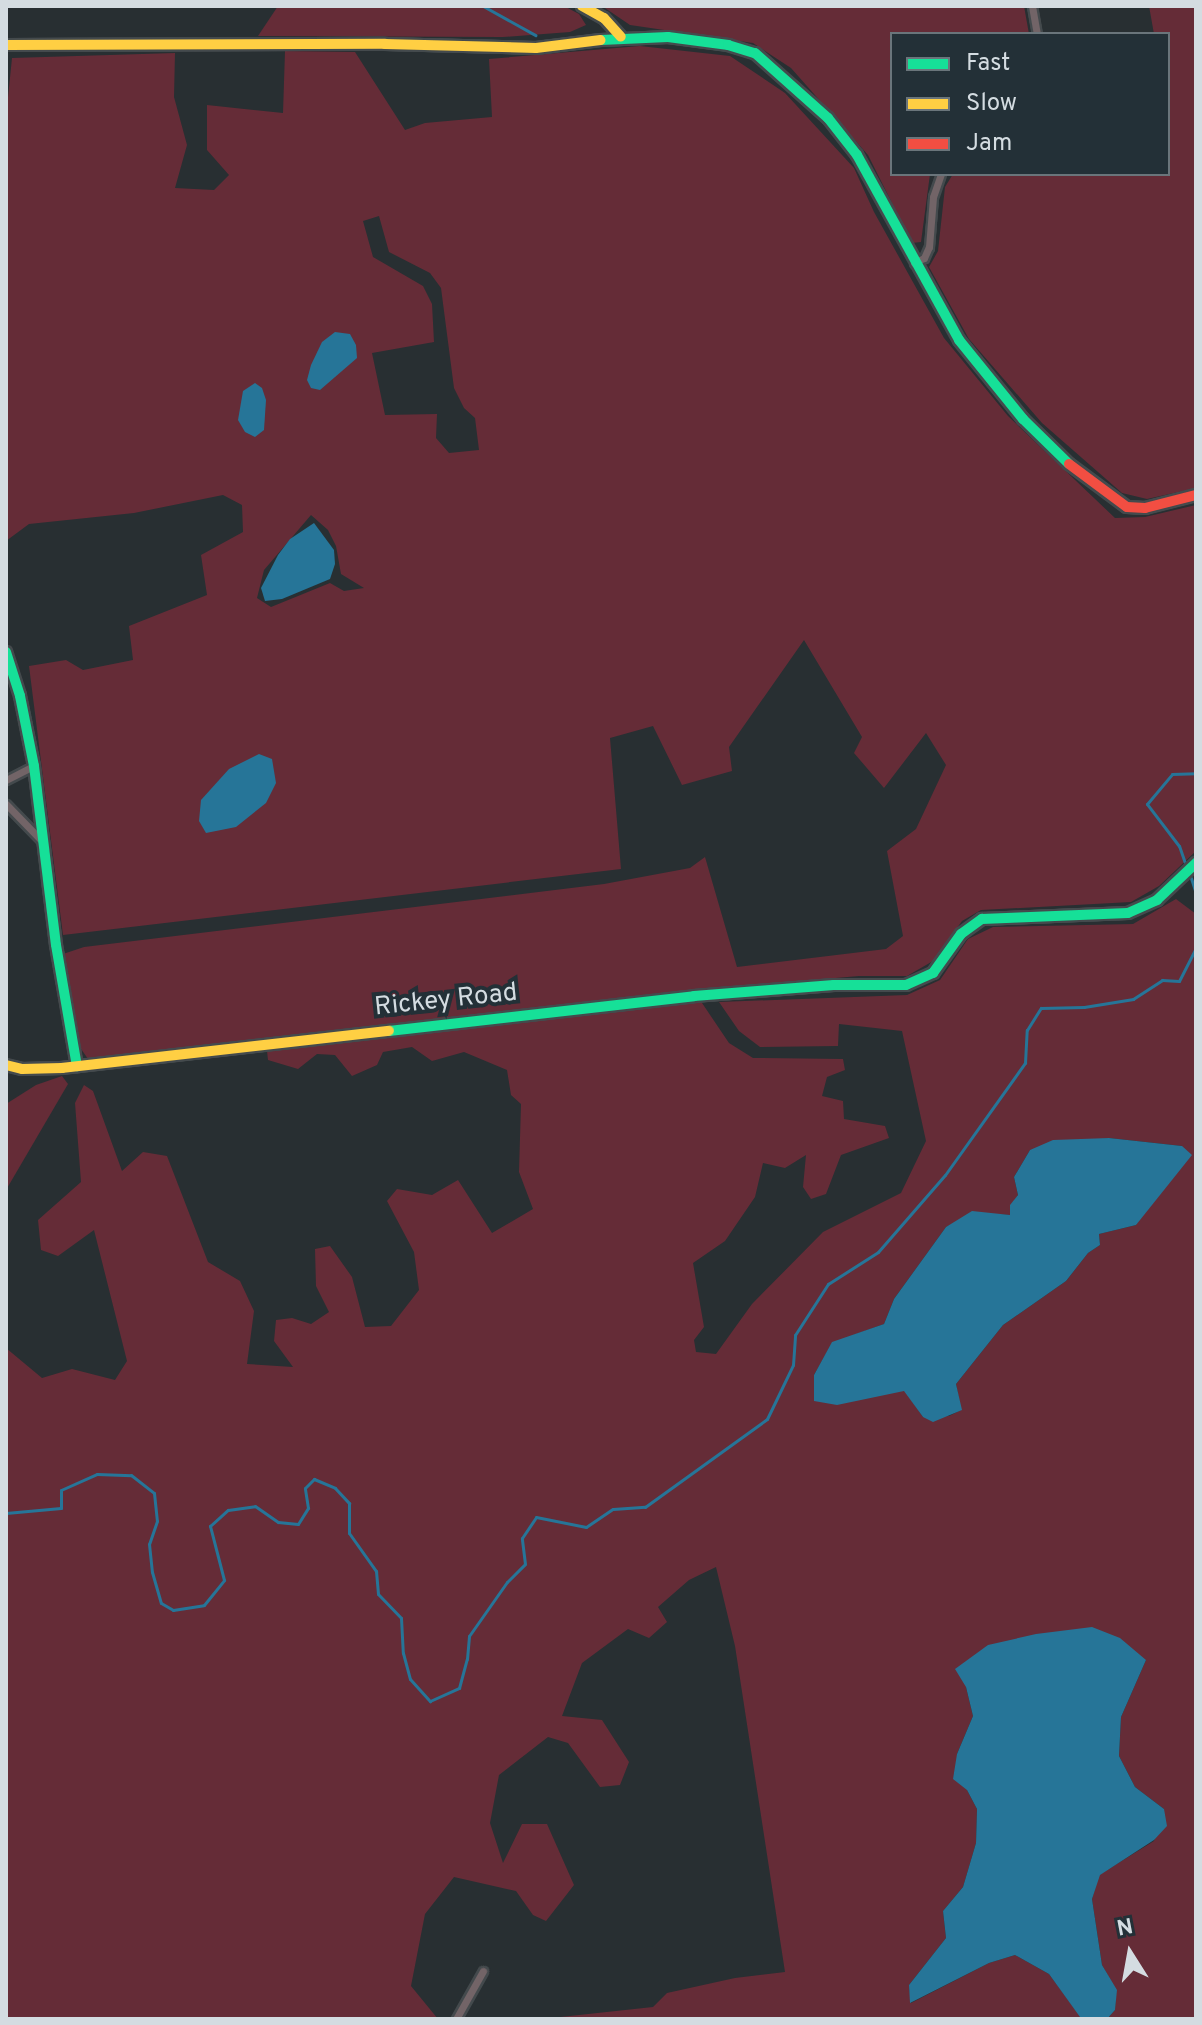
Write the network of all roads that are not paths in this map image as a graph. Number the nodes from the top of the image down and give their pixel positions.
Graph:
1 (582, 6) edge
2 (1032, 6) edge
3 (1037, 32) edge
4 (621, 37) junction
5 (6, 45) edge
6 (940, 176) edge
7 (914, 263) junction
8 (1196, 495) edge
9 (6, 652) edge
10 (34, 766) junction
11 (6, 780) edge
12 (6, 804) edge
13 (43, 842) junction
14 (1196, 863) edge
15 (6, 1065) edge
16 (77, 1066) junction
17 (483, 1971) dead end
18 (456, 2019) edge

1 - 4 street
2 - 3 street
4 - 5 street
4 - 7 street
6 - 7 street
7 - 8 street
9 - 10 street
10 - 11 street
10 - 13 street
12 - 13 street
13 - 16 street
14 - 16 street, Rickey Road
15 - 16 street, Rickey Road
17 - 18 street

